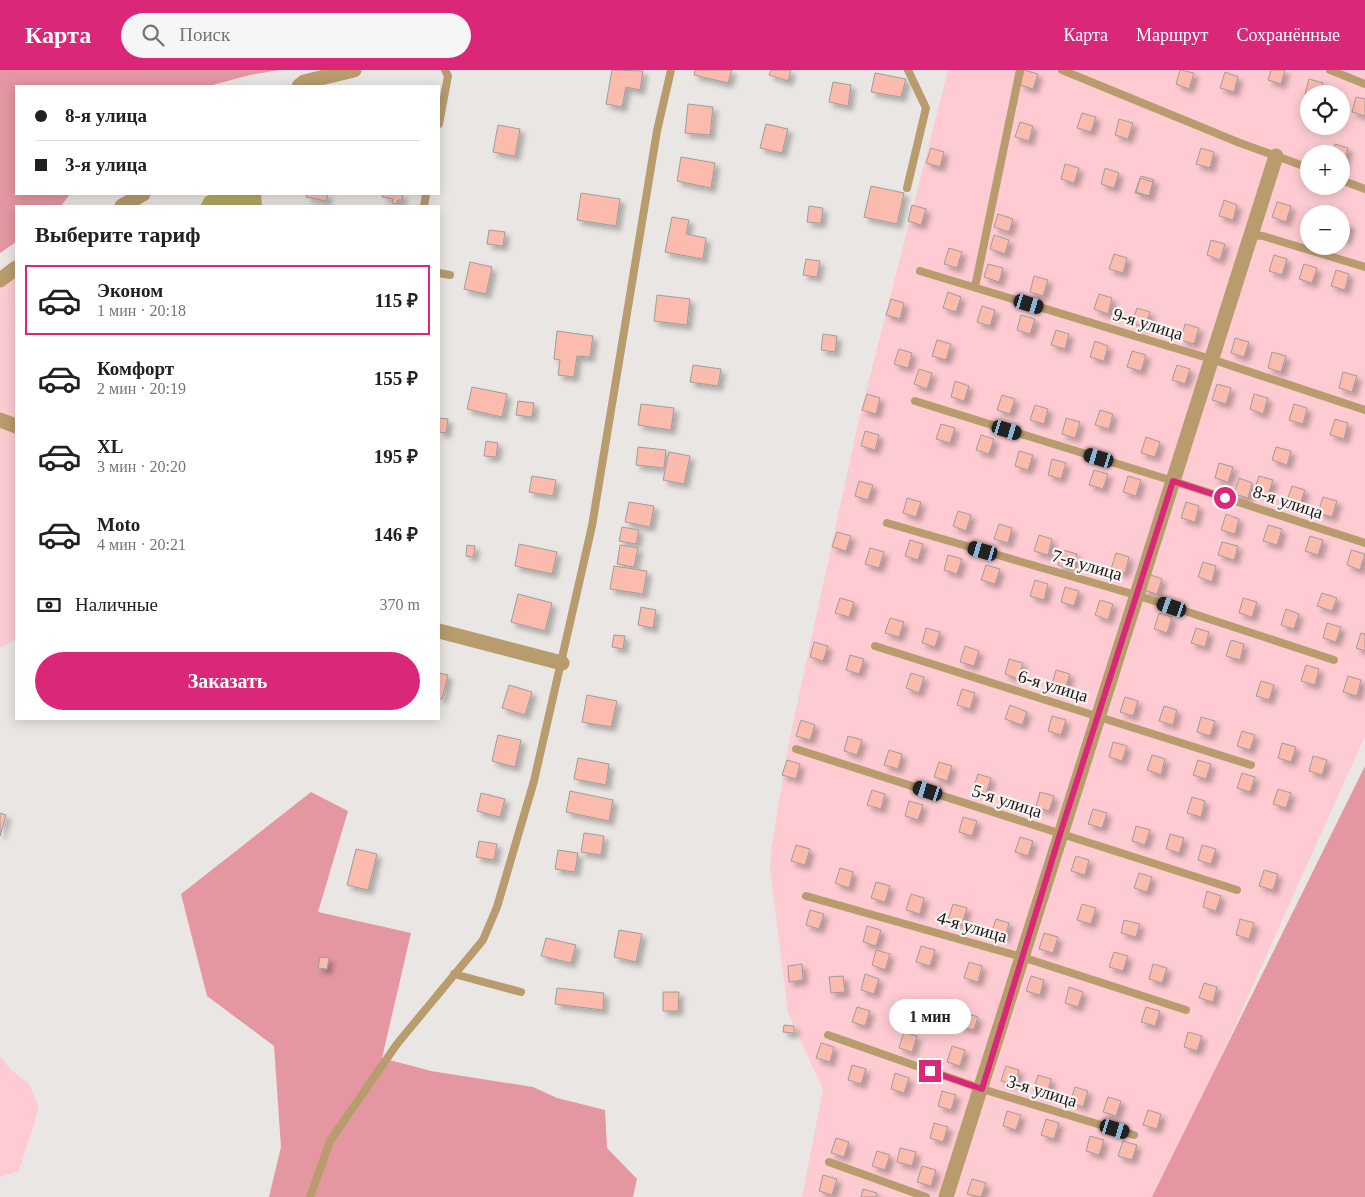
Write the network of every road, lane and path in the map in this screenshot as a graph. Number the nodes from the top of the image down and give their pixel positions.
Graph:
1 (354, 70) edge
2 (445, 70) edge
3 (671, 70) edge
4 (908, 70) edge
5 (1020, 70) edge
6 (1062, 70) edge
7 (1330, 70) edge
8 (303, 79) edge
9 (1365, 84) edge
10 (440, 119) edge
11 (1276, 156) junction
12 (1300, 165) edge
13 (1350, 183) edge
14 (907, 188) dead end
15 (1365, 189) edge
16 (141, 195) edge
17 (124, 205) edge
18 (1251, 235) junction
19 (1365, 267) edge
20 (15, 269) edge
21 (920, 271) dead end
22 (440, 273) edge
23 (450, 275) dead end
24 (0, 280) edge
25 (975, 287) junction
26 (1211, 359) junction
27 (915, 402) dead end
28 (1365, 410) edge
29 (0, 420) edge
30 (15, 426) edge
31 (1173, 481) junction
32 (887, 523) dead end
33 (1365, 543) edge
34 (1136, 595) junction
35 (440, 631) edge
36 (875, 646) dead end
37 (1334, 660) dead end
38 (562, 663) junction
39 (1098, 716) junction
40 (796, 749) dead end
41 (1251, 765) dead end
42 (1060, 834) junction
43 (1238, 890) dead end
44 (806, 896) dead end
45 (1022, 957) junction
46 (454, 974) junction
47 (521, 992) dead end
48 (1186, 1010) dead end
49 (828, 1035) dead end
50 (982, 1089) junction
51 (1134, 1135) dead end
52 (829, 1162) dead end
53 (310, 1197) edge
54 (926, 1197) edge
55 (946, 1197) edge

1 - 8 street
2 - 10 lane
3 - 38 lane
4 - 14 lane
5 - 25 lane
6 - 11 lane
7 - 9 lane
11 - 12 lane
11 - 18 street
13 - 15 lane
16 - 17 street
18 - 19 lane
18 - 26 street
20 - 24 street
21 - 25 lane, 9-я улица
22 - 23 lane
25 - 26 lane, 9-я улица
26 - 28 lane, 9-я улица
26 - 31 street
27 - 31 lane, 8-я улица
29 - 30 street
31 - 33 lane, 8-я улица
31 - 34 street
32 - 34 lane, 7-я улица
34 - 37 lane, 7-я улица
34 - 39 street
35 - 38 street
36 - 39 lane, 6-я улица
38 - 46 lane
39 - 41 lane, 6-я улица
39 - 42 street
40 - 42 lane, 5-я улица
42 - 43 lane, 5-я улица
42 - 45 street
44 - 45 lane, 4-я улица
45 - 48 lane, 4-я улица
45 - 50 street
46 - 47 lane
46 - 53 lane
49 - 50 lane, 3-я улица
50 - 51 lane, 3-я улица
50 - 55 street
52 - 54 lane

